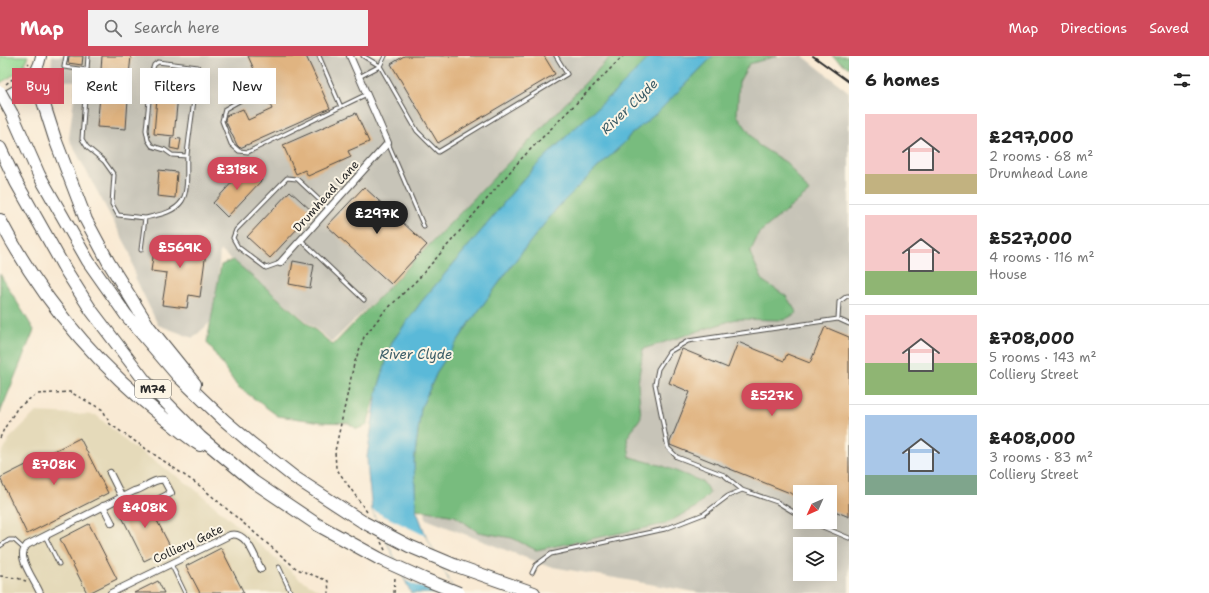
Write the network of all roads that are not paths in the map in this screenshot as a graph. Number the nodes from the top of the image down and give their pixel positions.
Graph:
1 (66, 56) edge
2 (88, 56) edge
3 (158, 56) edge
4 (318, 56) edge
5 (350, 56) edge
6 (363, 56) edge
7 (385, 56) edge
8 (556, 56) edge
9 (37, 57) edge
10 (158, 62) junction
11 (380, 66) junction
12 (38, 68) edge
13 (72, 68) edge
14 (87, 68) edge
15 (359, 77) junction
16 (2, 88) edge
17 (12, 93) edge
18 (367, 94) junction
19 (0, 99) edge
20 (44, 104) edge
21 (85, 104) edge
22 (235, 104) edge
23 (341, 107) junction
24 (388, 143) junction
25 (0, 148) edge
26 (187, 156) junction
27 (329, 209) junction
28 (144, 218) junction
29 (0, 220) edge
30 (424, 227) dead end
31 (301, 240) junction
32 (141, 250) dead end
33 (280, 263) joint
34 (849, 296) edge
35 (364, 300) dead end
36 (838, 319) junction
37 (849, 324) edge
38 (224, 420) junction
39 (110, 473) dead end
40 (254, 482) junction
41 (742, 490) junction
42 (122, 497) junction
43 (152, 503) dead end
44 (103, 506) junction
45 (793, 512) edge
46 (112, 523) dead end
47 (828, 529) edge
48 (45, 535) junction
49 (849, 538) edge
50 (0, 546) edge
51 (24, 549) junction
52 (60, 564) dead end
53 (171, 564) junction
54 (279, 567) dead end
55 (260, 569) dead end
56 (532, 573) dead end
57 (113, 592) edge
58 (40, 593) edge
59 (185, 593) edge
60 (291, 593) edge
61 (459, 593) edge
62 (534, 593) edge

1 - 13 lane
2 - 14 lane
3 - 10 lane
4 - 23 lane
5 - 15 street
6 - 11 lane
7 - 11 lane
8 - 11 lane
9 - 12 main road
10 - 26 lane
10 - 26 lane
11 - 15 lane
15 - 18 street
16 - 38 highway, M74, bridge
17 - 19 main road
18 - 23 lane
18 - 24 street
20 - 38 highway, M74
21 - 28 lane
22 - 23 lane
24 - 27 street, Drumhead Lane
24 - 30 lane
25 - 40 highway, M74
26 - 28 lane
27 - 31 street, Drumhead Lane
27 - 33 lane
28 - 32 lane
29 - 40 highway, M74
31 - 33 street, Drumhead Lane
31 - 35 lane
34 - 36 lane
36 - 37 lane
36 - 41 lane
38 - 62 highway, M74, bridge
39 - 42 street
40 - 61 highway, M74, bridge
41 - 45 lane
41 - 56 lane
42 - 43 street
42 - 44 street
44 - 46 street
44 - 48 street
47 - 49 lane
48 - 51 street
48 - 52 lane
50 - 51 lane
51 - 58 street
53 - 55 street, Colliery Gate
53 - 57 street, Colliery Gate
53 - 59 lane
54 - 60 lane

